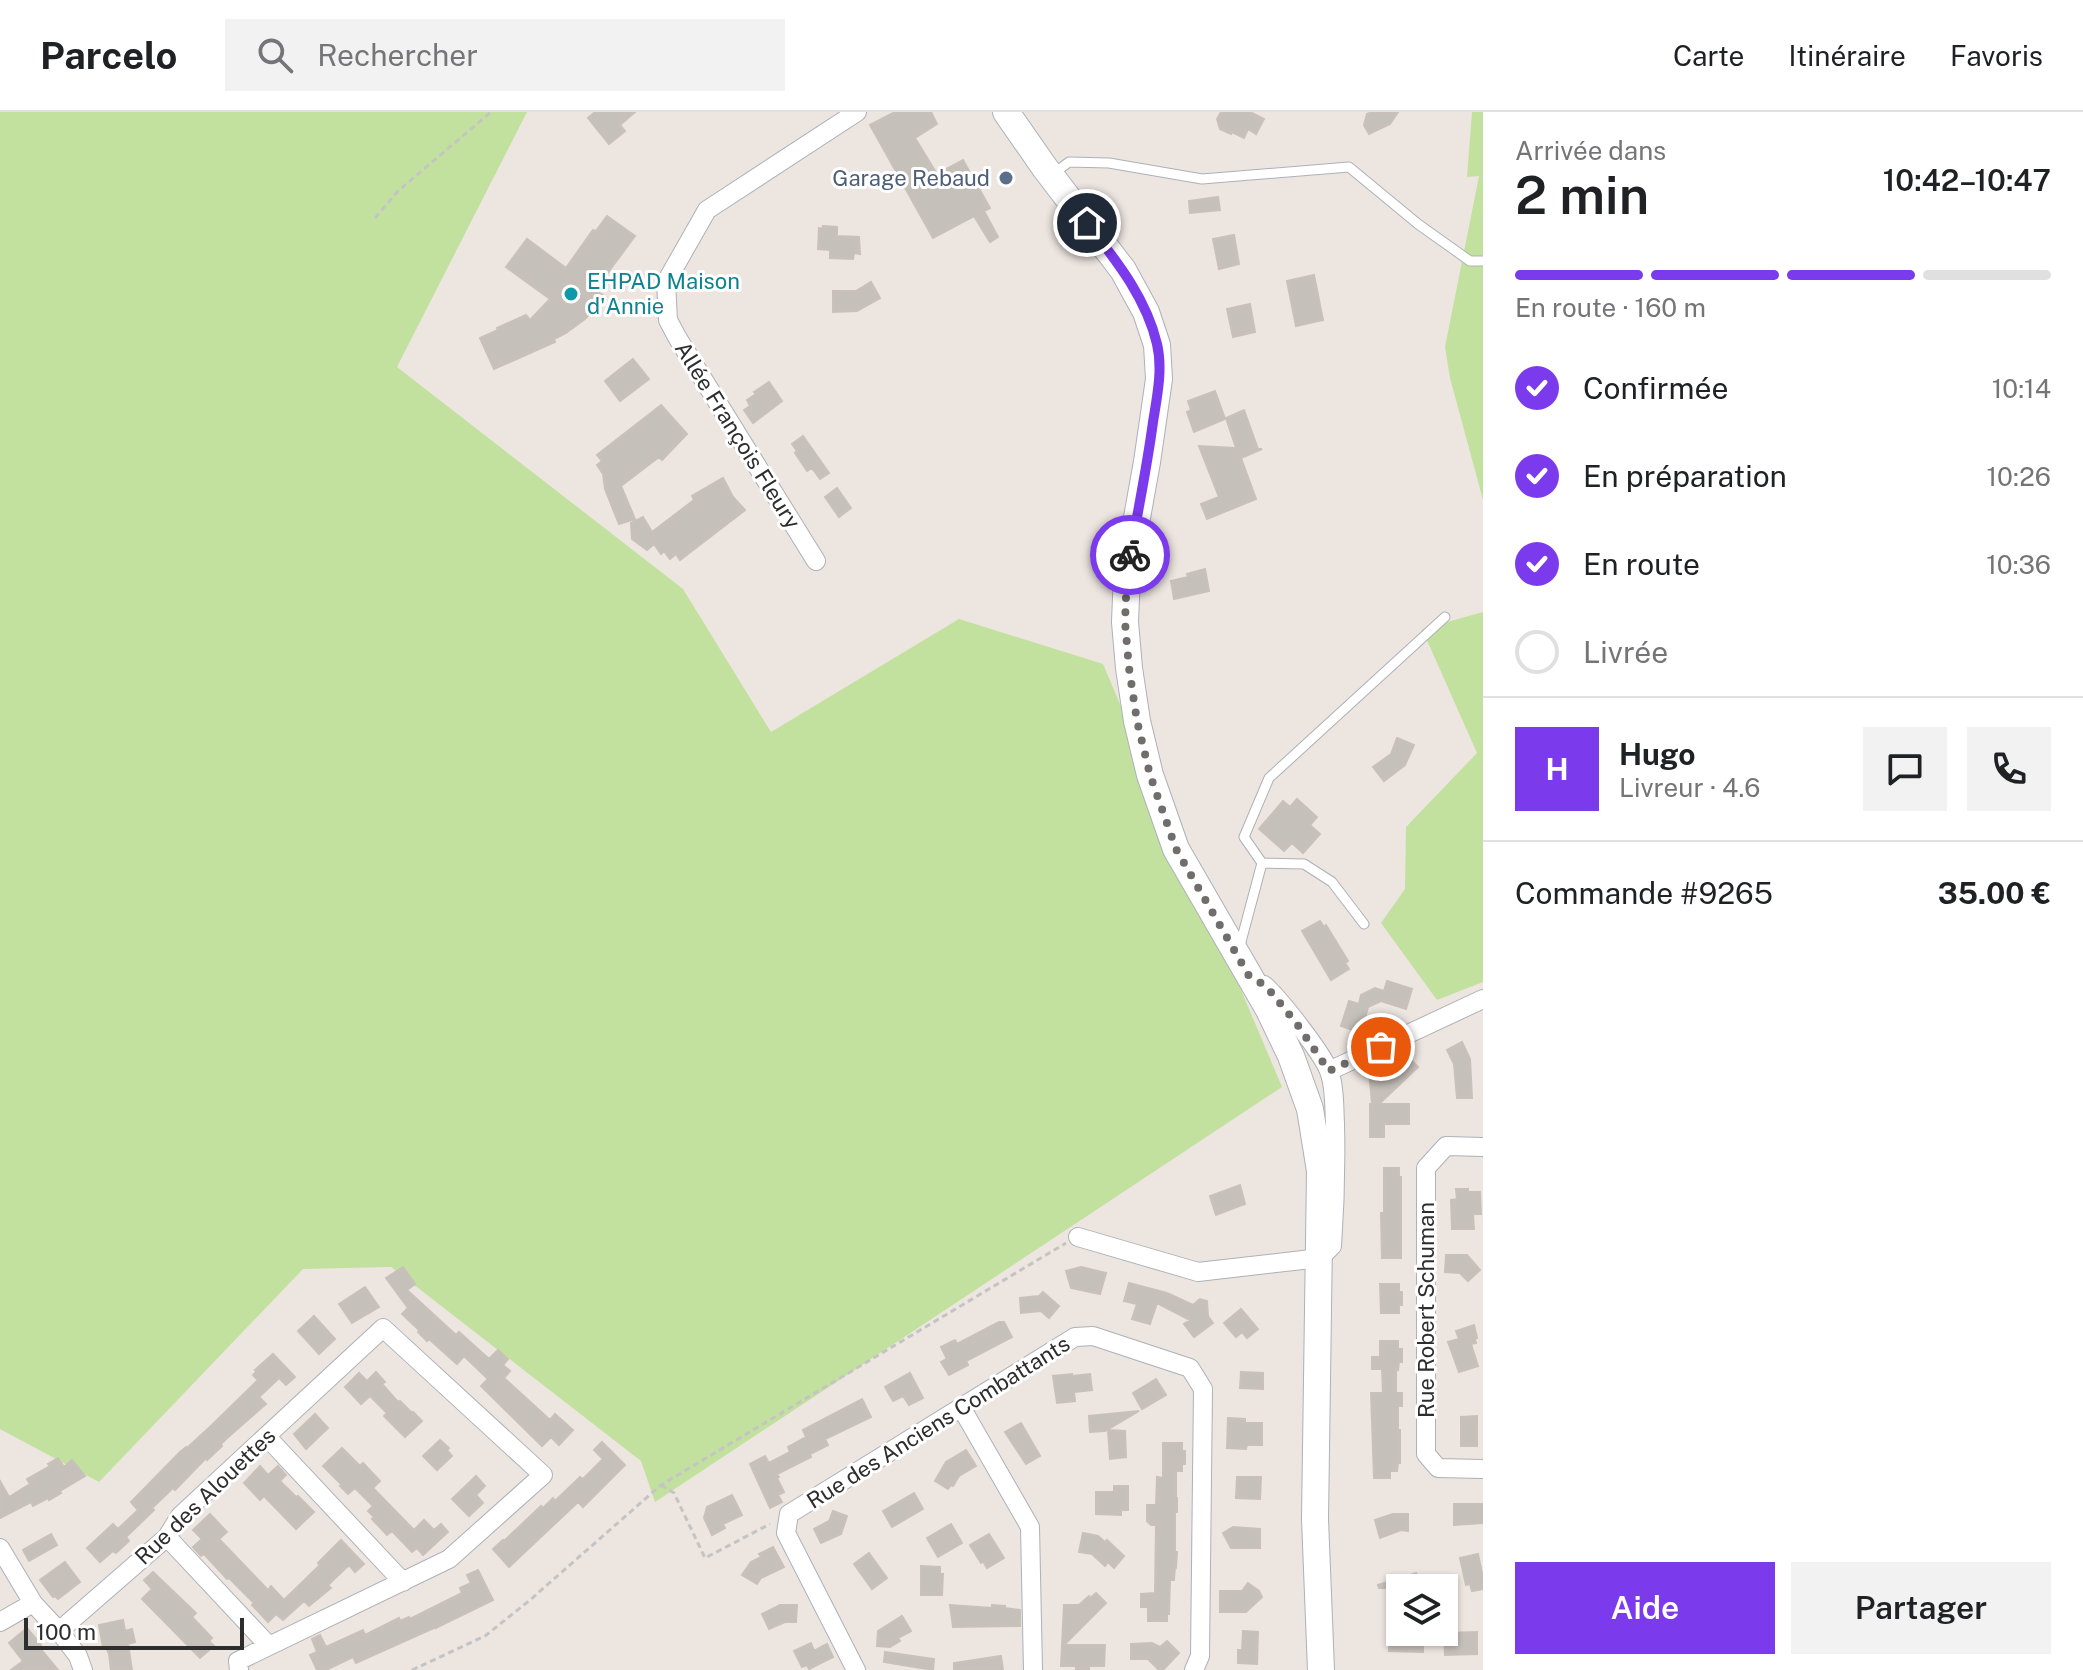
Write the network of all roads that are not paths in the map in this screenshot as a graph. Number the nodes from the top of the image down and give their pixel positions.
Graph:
1 (857, 112) edge
2 (1006, 112) edge
3 (1051, 176) junction
4 (1483, 261) edge
5 (816, 561) dead end
6 (1445, 617) dead end
7 (1262, 863) junction
8 (1364, 924) dead end
9 (1243, 966) junction
10 (1483, 999) edge
11 (1329, 1071) junction
12 (1483, 1147) edge
13 (1078, 1237) road end
14 (1320, 1258) junction
15 (961, 1407) junction
16 (266, 1436) junction
17 (1483, 1469) edge
18 (167, 1537) junction
19 (0, 1548) edge
20 (403, 1582) junction
21 (33, 1603) junction
22 (0, 1622) edge
23 (59, 1631) junction
24 (269, 1646) junction
25 (83, 1670) edge
26 (239, 1670) edge
27 (856, 1670) edge
28 (1033, 1670) edge
29 (1194, 1670) edge
30 (1321, 1670) edge

1 - 5 street, Allée François Fleury
2 - 3 main road
3 - 4 lane
3 - 9 main road
6 - 7 lane
7 - 8 lane
7 - 9 lane
9 - 11 street
9 - 14 main road
10 - 11 street
11 - 14 street
12 - 17 street, Rue Robert Schuman
13 - 14 street
14 - 30 main road
15 - 27 street, Rue des Anciens Combattants
15 - 28 street
15 - 29 street, Rue des Anciens Combattants
16 - 18 street, Rue des Alouettes
16 - 20 street
16 - 20 street, Rue des Alouettes
18 - 23 street, Rue des Alouettes
18 - 24 street
19 - 21 street
20 - 24 street
21 - 22 street
21 - 23 street
23 - 25 street
24 - 26 street

